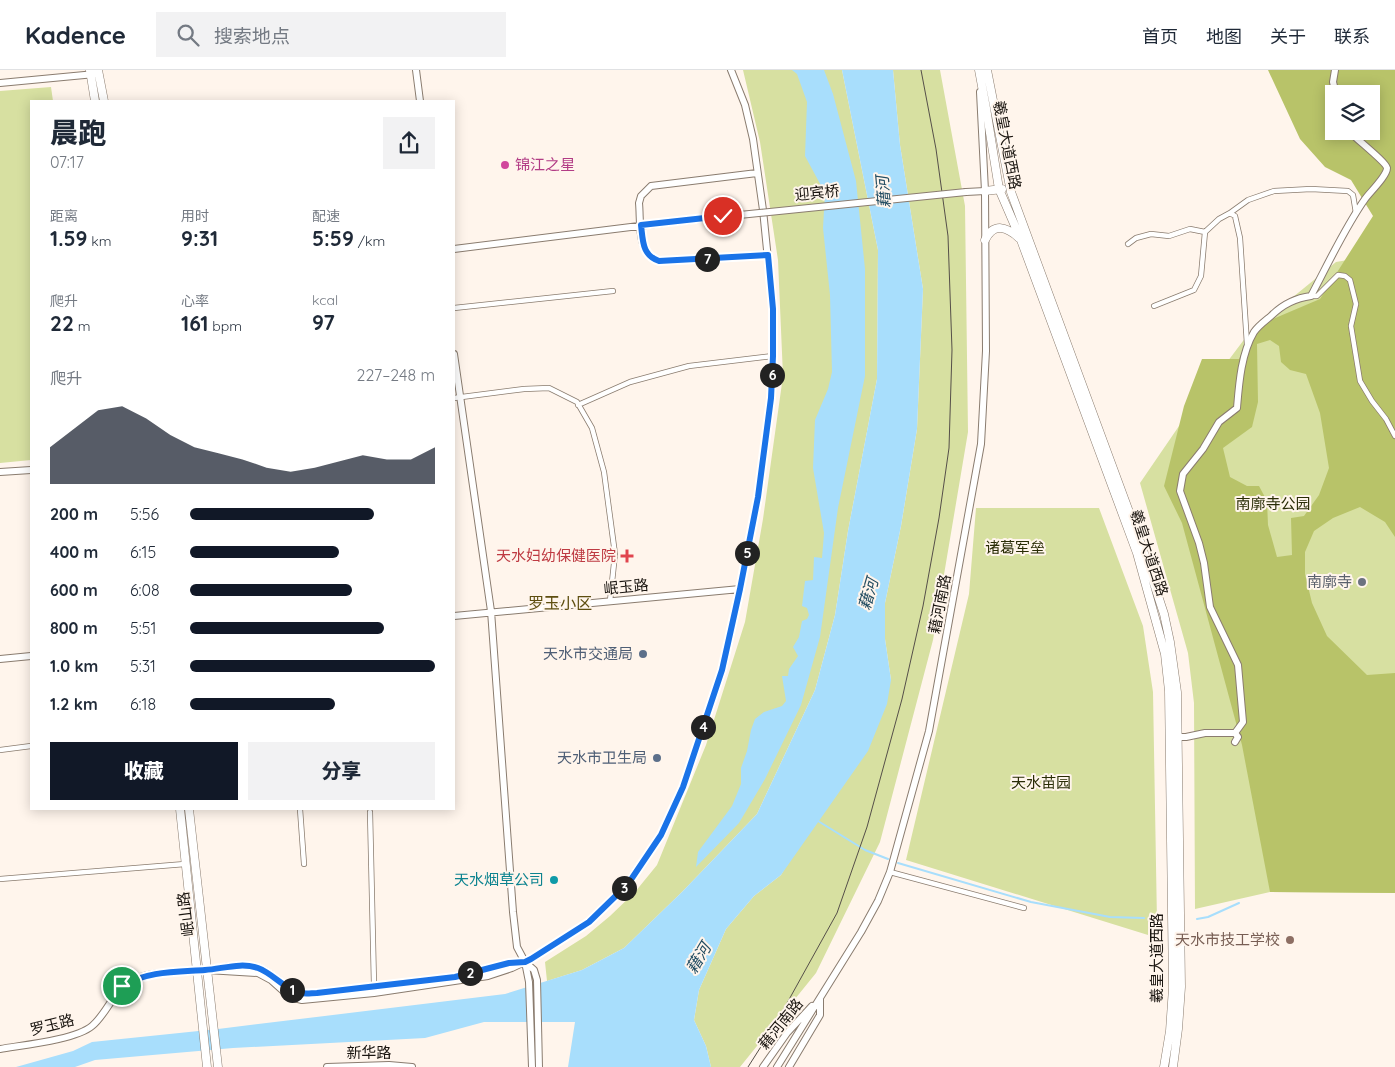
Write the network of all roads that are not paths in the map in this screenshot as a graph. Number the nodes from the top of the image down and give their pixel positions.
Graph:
1 (416, 70) edge
2 (731, 70) edge
3 (987, 70) edge
4 (1335, 70) edge
5 (90, 72) edge
6 (99, 72) edge
7 (979, 74) edge
8 (0, 83) edge
9 (1334, 85) edge
10 (95, 100) edge
11 (104, 100) edge
12 (420, 100) edge
13 (1357, 140) edge
14 (757, 173) junction
15 (999, 189) junction
16 (985, 191) junction
17 (1011, 192) junction
18 (1230, 213) junction
19 (1356, 214) junction
20 (641, 225) junction
21 (1204, 232) junction
22 (985, 240) junction
23 (1020, 240) junction
24 (1128, 244) dead end
25 (455, 249) edge
26 (768, 255) junction
27 (613, 291) dead end
28 (1311, 296) junction
29 (1154, 306) dead end
30 (455, 308) edge
31 (1247, 348) junction
32 (773, 356) junction
33 (455, 368) edge
34 (457, 397) edge
35 (578, 405) junction
36 (1395, 436) edge
37 (30, 470) edge
38 (0, 472) edge
39 (740, 589) junction
40 (610, 601) junction
41 (491, 612) junction
42 (455, 616) edge
43 (30, 656) edge
44 (0, 659) edge
45 (1235, 733) junction
46 (1173, 737) junction
47 (1235, 742) dead end
48 (30, 746) edge
49 (0, 750) edge
50 (180, 810) edge
51 (189, 810) edge
52 (300, 810) edge
53 (370, 812) dead end
54 (186, 864) junction
55 (304, 864) dead end
56 (890, 872) junction
57 (0, 879) edge
58 (1024, 908) dead end
59 (525, 962) junction
60 (196, 970) junction
61 (207, 970) junction
62 (374, 986) junction
63 (820, 998) junction
64 (0, 1049) edge
65 (218, 1065) edge
66 (207, 1066) edge
67 (327, 1067) edge
68 (412, 1067) edge
69 (532, 1067) edge
70 (539, 1067) edge
71 (764, 1067) edge
72 (777, 1067) edge
73 (789, 1067) edge
74 (1164, 1067) edge
75 (1174, 1067) edge

1 - 12 main road
2 - 14 main road
3 - 17 main road, 羲皇大道西路
4 - 9 main road
5 - 6 main road
5 - 8 main road
5 - 10 main road
6 - 11 main road
7 - 15 main road, 羲皇大道西路
7 - 16 main road, 藉河南路
13 - 19 main road
14 - 20 main road
14 - 26 main road
15 - 16 main road
15 - 17 main road
15 - 23 main road, 羲皇大道西路
16 - 20 main road, 迎宾桥, bridge
16 - 22 main road, 藉河南路
17 - 46 main road, 羲皇大道西路
18 - 19 street
18 - 21 street
18 - 31 street
19 - 28 main road
20 - 25 main road, 迎宾桥
20 - 26 main road
21 - 24 street
21 - 29 street
22 - 23 main road
22 - 56 main road, 藉河南路
23 - 46 main road, 羲皇大道西路
26 - 32 main road
27 - 30 street
28 - 31 main road
28 - 36 street
31 - 45 main road
32 - 35 street
32 - 39 main road
33 - 34 main road
34 - 35 street
34 - 41 main road
35 - 40 street
37 - 38 main road
39 - 40 main road, 岷玉路
39 - 59 main road
40 - 41 main road, 岷玉路
41 - 42 main road, 岷玉路
41 - 59 main road
43 - 44 main road
45 - 46 main road
45 - 47 main road
46 - 74 main road, 羲皇大道西路
46 - 75 main road, 羲皇大道西路
48 - 49 street
50 - 54 main road, 岷山路
51 - 61 main road, 岷山路
52 - 55 street
53 - 62 street
54 - 57 street
54 - 60 main road, 岷山路
56 - 58 street
56 - 63 main road, 藉河南路
59 - 61 main road, 罗玉路
59 - 62 main road, 罗玉路
59 - 69 main road
59 - 70 main road
60 - 61 main road, 罗玉路
60 - 64 main road, 罗玉路
60 - 66 main road, 岷山路
61 - 62 main road, 罗玉路
61 - 65 main road, 岷山路
63 - 71 main road, 藉河南路
63 - 72 main road, 藉河南路
63 - 73 main road, 藉河南路
67 - 68 main road, 新华路

